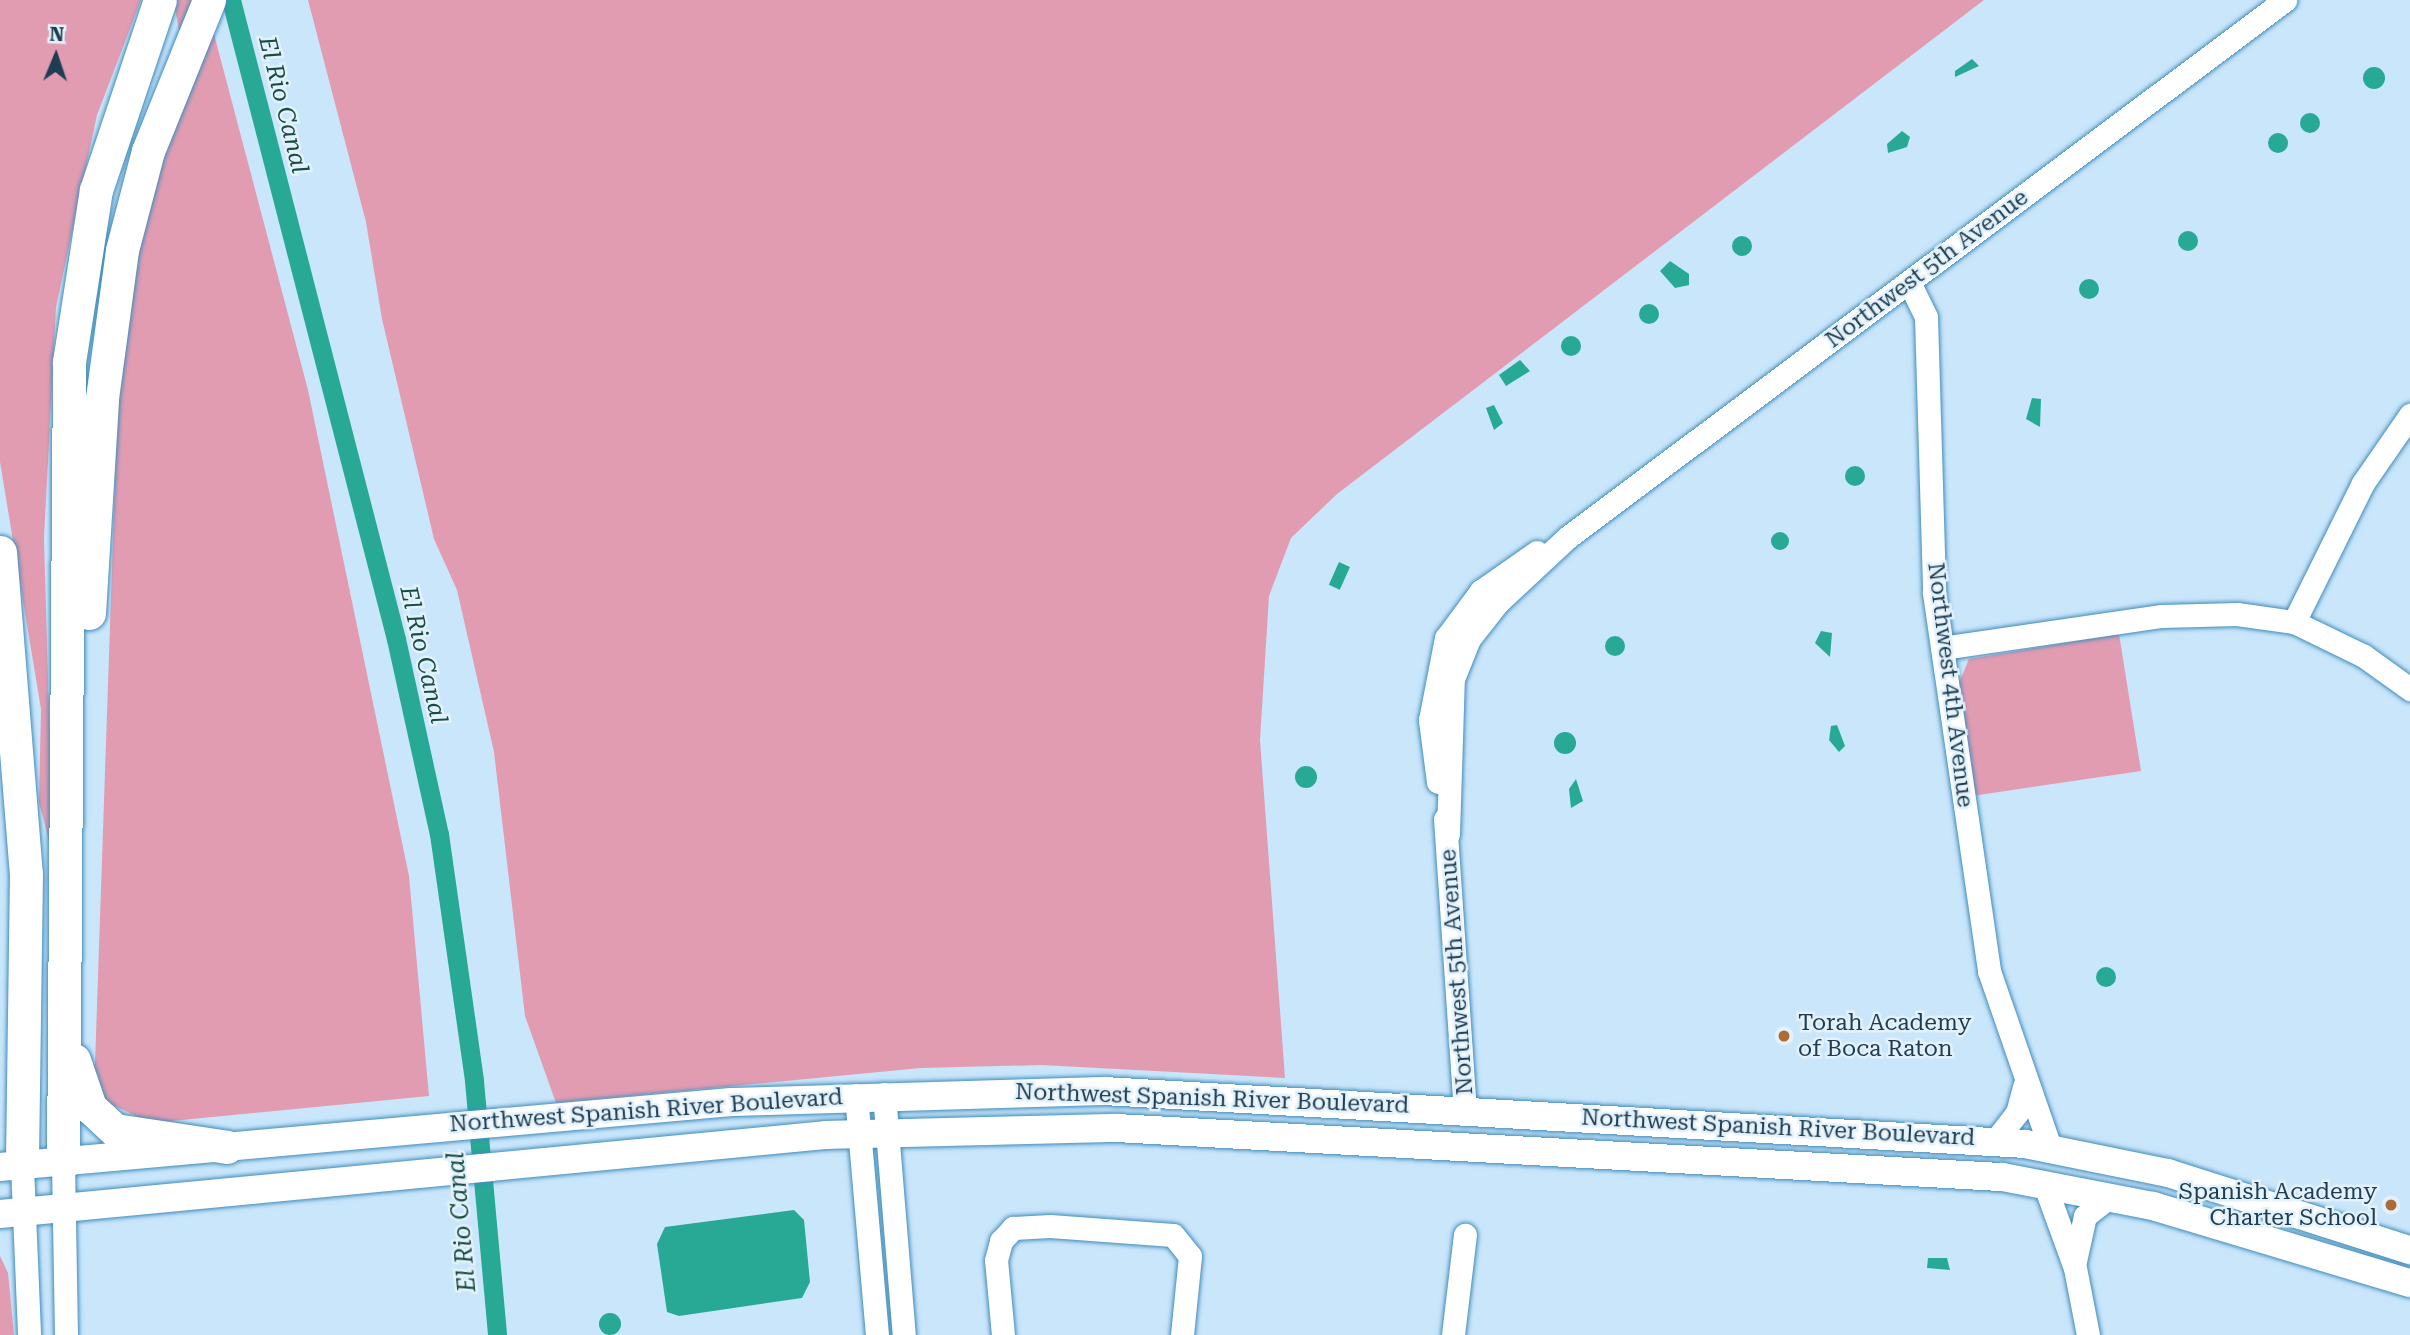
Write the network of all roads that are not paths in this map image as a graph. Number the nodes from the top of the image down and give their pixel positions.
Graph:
1 (160, 0) edge
2 (209, 0) edge
3 (2286, 0) edge
4 (1909, 282) junction
5 (2410, 416) edge
6 (0, 552) edge
7 (2294, 622) junction
8 (0, 632) edge
9 (1942, 648) junction
10 (2410, 689) edge
11 (15, 694) junction
12 (67, 890) junction
13 (66, 1027) junction
14 (2024, 1086) junction
15 (884, 1094) junction
16 (856, 1095) junction
17 (1465, 1110) junction
18 (873, 1132) junction
19 (1259, 1135) junction
20 (1995, 1141) junction
21 (227, 1147) junction
22 (2050, 1147) junction
23 (63, 1163) junction
24 (11, 1167) edge
25 (2044, 1183) junction
26 (2111, 1196) junction
27 (65, 1207) junction
28 (12, 1212) edge
29 (1465, 1235) dead end
30 (2410, 1251) edge
31 (2075, 1268) junction
32 (2410, 1283) edge
33 (29, 1335) edge
34 (66, 1335) edge
35 (877, 1335) edge
36 (904, 1335) edge
37 (1003, 1335) edge
38 (1182, 1335) edge
39 (1453, 1335) edge
40 (2088, 1335) edge

1 - 12 highway
2 - 12 highway
3 - 4 street, Northwest 5th Avenue
4 - 9 street, Northwest 4th Avenue
4 - 17 street, Northwest 5th Avenue
5 - 7 street
6 - 11 highway
7 - 9 street
7 - 10 street
8 - 11 highway
9 - 14 street, Northwest 4th Avenue
11 - 24 highway
12 - 13 highway
13 - 21 highway
13 - 23 highway
14 - 20 street
14 - 22 street, Northwest 4th Avenue
15 - 16 main road, Northwest Spanish River Boulevard
15 - 17 main road, Northwest Spanish River Boulevard
15 - 18 street
16 - 18 street
16 - 21 main road, Northwest Spanish River Boulevard
17 - 19 main road
17 - 20 main road, Northwest Spanish River Boulevard
18 - 19 main road, Northwest Spanish River Boulevard
18 - 27 main road, Northwest Spanish River Boulevard
18 - 35 street
18 - 36 street
19 - 25 main road, Northwest Spanish River Boulevard
20 - 22 main road, Northwest Spanish River Boulevard
21 - 23 main road, Northwest Spanish River Boulevard
22 - 30 main road, Northwest Spanish River Boulevard
23 - 24 main road, Northwest Spanish River Boulevard
23 - 27 street
24 - 28 street
25 - 26 main road, Northwest Spanish River Boulevard
25 - 31 street
26 - 31 street
26 - 32 main road, Northwest Spanish River Boulevard
27 - 28 main road, Northwest Spanish River Boulevard
27 - 34 street
28 - 33 street
29 - 39 street
31 - 40 street
37 - 38 street

